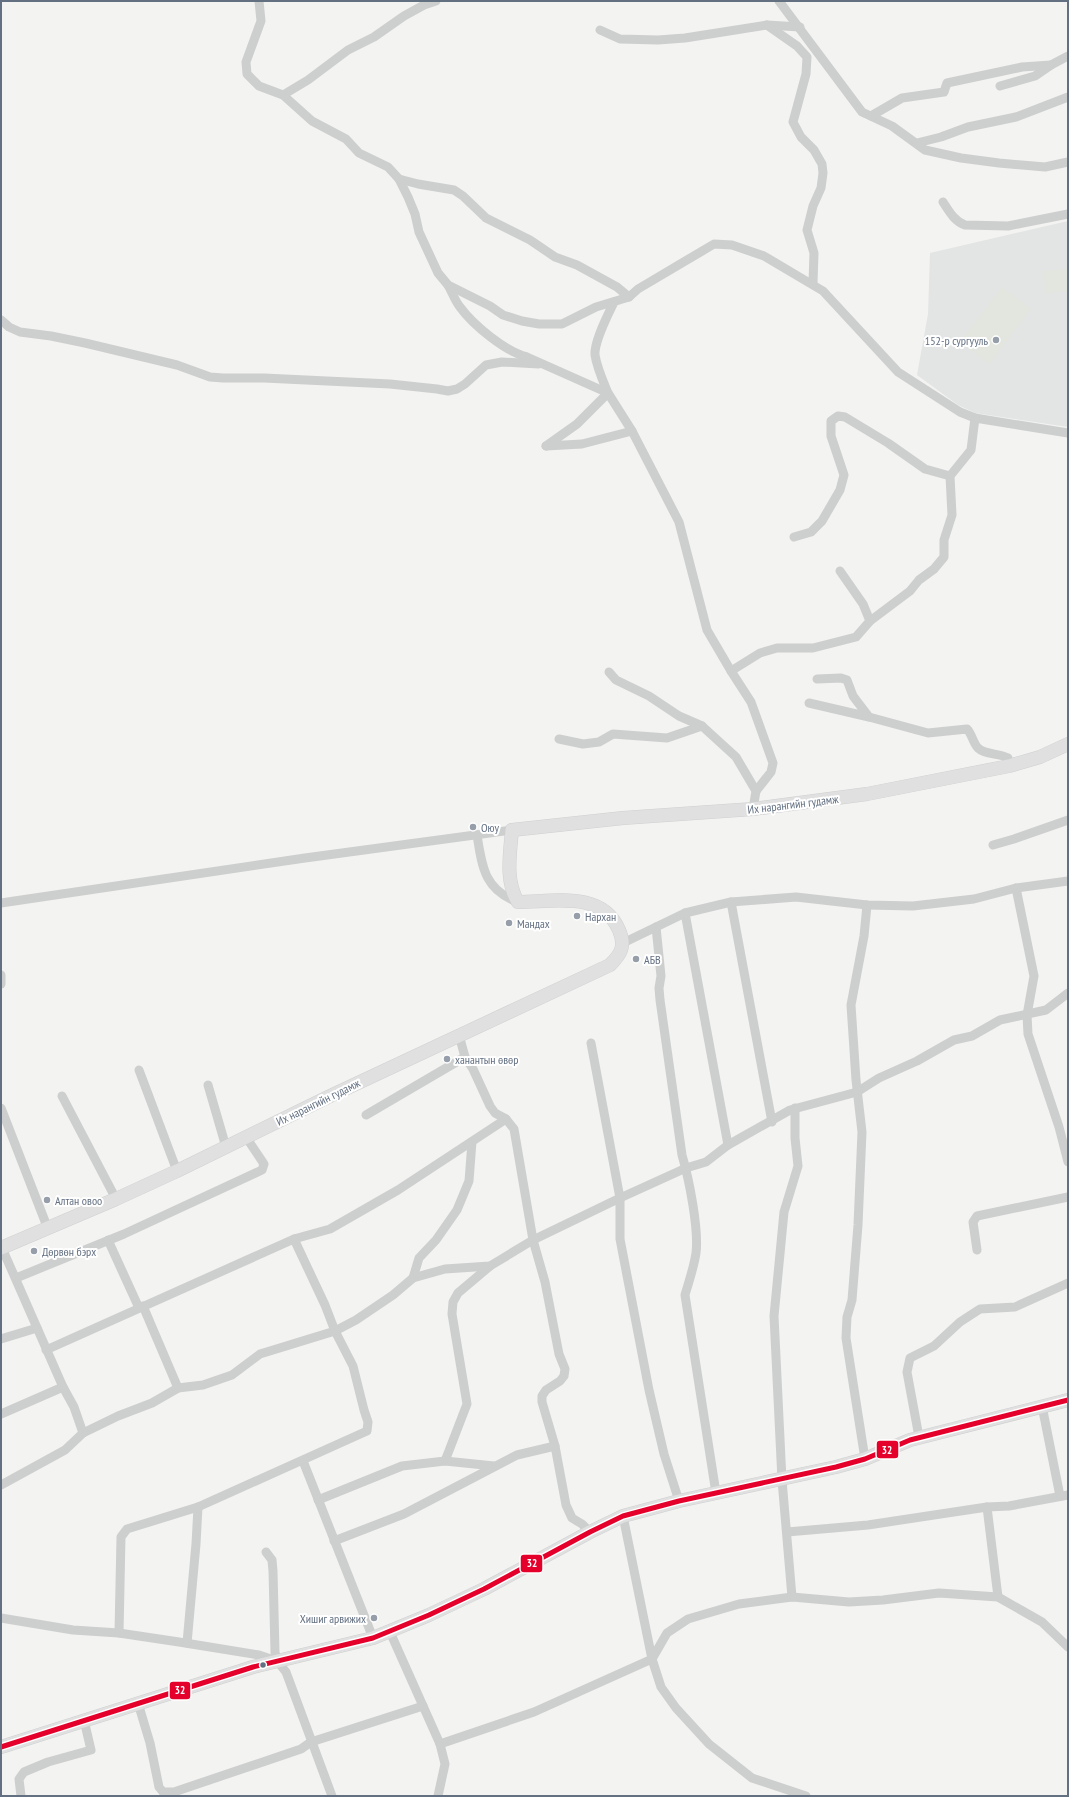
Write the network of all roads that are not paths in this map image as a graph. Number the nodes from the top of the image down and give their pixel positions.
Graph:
1 (259, 1) edge
2 (436, 1) edge
3 (780, 1) edge
4 (767, 26) junction
5 (800, 27) junction
6 (600, 30) dead end
7 (1068, 56) edge
8 (1052, 65) junction
9 (1000, 86) dead end
10 (283, 95) junction
11 (1068, 97) edge
12 (871, 116) junction
13 (918, 143) junction
14 (1068, 162) edge
15 (399, 179) junction
16 (943, 202) dead end
17 (1068, 214) edge
18 (813, 284) junction
19 (448, 285) junction
20 (629, 297) junction
21 (614, 302) junction
22 (1, 320) edge
23 (541, 364) junction
24 (608, 393) junction
25 (975, 418) junction
26 (632, 431) junction
27 (1068, 433) edge
28 (950, 476) junction
29 (794, 537) dead end
30 (840, 571) dead end
31 (870, 620) junction
32 (731, 671) junction
33 (609, 672) dead end
34 (817, 679) dead end
35 (809, 703) dead end
36 (869, 717) junction
37 (702, 726) junction
38 (559, 739) dead end
39 (1068, 744) edge
40 (1009, 766) junction
41 (756, 791) junction
42 (753, 809) junction
43 (1068, 820) edge
44 (512, 830) junction
45 (477, 835) junction
46 (993, 845) dead end
47 (1068, 880) edge
48 (1016, 888) junction
49 (518, 902) junction
50 (731, 902) junction
51 (1, 903) edge
52 (867, 905) junction
53 (685, 913) junction
54 (656, 927) junction
55 (623, 943) junction
56 (1, 976) edge
57 (1, 984) edge
58 (1068, 993) edge
59 (1027, 1015) junction
60 (459, 1036) junction
61 (591, 1042) dead end
62 (465, 1057) junction
63 (139, 1070) dead end
64 (208, 1085) dead end
65 (857, 1092) junction
66 (62, 1096) dead end
67 (1, 1108) edge
68 (795, 1108) junction
69 (366, 1115) dead end
70 (506, 1119) junction
71 (772, 1122) junction
72 (246, 1137) junction
73 (472, 1142) junction
74 (728, 1145) junction
75 (226, 1147) junction
76 (1068, 1162) edge
77 (686, 1168) junction
78 (177, 1171) junction
79 (1068, 1196) edge
80 (620, 1198) junction
81 (116, 1199) junction
82 (48, 1229) junction
83 (294, 1239) junction
84 (108, 1240) junction
85 (533, 1240) junction
86 (2, 1248) edge
87 (977, 1250) dead end
88 (490, 1266) junction
89 (16, 1278) junction
90 (413, 1278) junction
91 (1068, 1284) edge
92 (141, 1307) junction
93 (37, 1328) junction
94 (334, 1331) junction
95 (1, 1339) edge
96 (46, 1350) junction
97 (63, 1387) junction
98 (178, 1388) junction
99 (1068, 1400) edge
100 (1042, 1406) junction
101 (1, 1414) edge
102 (82, 1433) junction
103 (919, 1437) junction
104 (554, 1446) junction
105 (865, 1459) junction
106 (303, 1461) junction
107 (445, 1461) junction
108 (494, 1466) junction
109 (782, 1480) junction
110 (1, 1485) edge
111 (716, 1493) junction
112 (1064, 1495) edge
113 (318, 1500) junction
114 (679, 1501) junction
115 (198, 1507) junction
116 (987, 1507) junction
117 (623, 1516) junction
118 (590, 1532) junction
119 (787, 1532) junction
120 (334, 1541) junction
121 (266, 1552) dead end
122 (792, 1597) junction
123 (998, 1597) junction
124 (1, 1618) edge
125 (390, 1632) junction
126 (119, 1633) junction
127 (373, 1638) junction
128 (187, 1643) junction
129 (1068, 1647) edge
130 (652, 1659) junction
131 (277, 1661) junction
132 (138, 1703) junction
133 (423, 1706) junction
134 (84, 1720) junction
135 (311, 1742) junction
136 (440, 1744) junction
137 (1, 1747) edge
138 (159, 1787) junction
139 (21, 1796) edge
140 (156, 1796) edge
141 (332, 1796) edge
142 (438, 1796) edge
143 (806, 1796) edge

1 - 10 street
2 - 10 street
3 - 5 street
4 - 5 street
4 - 6 street
4 - 18 street
5 - 12 street
7 - 8 street
8 - 9 street
8 - 12 street
10 - 15 street
11 - 13 street
12 - 13 street
13 - 14 street
15 - 19 street
15 - 20 street
16 - 17 street
18 - 20 street
18 - 25 street
19 - 21 street
19 - 23 street
20 - 21 street
21 - 24 street
22 - 23 street
23 - 24 street
24 - 26 street
24 - 26 street
25 - 27 street
25 - 28 street
26 - 32 street
28 - 29 street
28 - 31 street
30 - 31 street
31 - 32 street
32 - 41 street
33 - 37 street
34 - 36 street
35 - 36 street
36 - 40 street
37 - 38 street
37 - 41 street
39 - 40 main road, Их нарангийн гудамж
40 - 42 main road, Их нарангийн гудамж
41 - 42 street
42 - 44 main road, Их нарангийн гудамж
43 - 46 street
44 - 45 street
44 - 49 main road
45 - 49 street
45 - 51 street
47 - 48 street
48 - 52 street
48 - 59 street
49 - 55 main road
50 - 52 street
50 - 53 street
50 - 71 street
52 - 65 street
53 - 54 street
53 - 74 street
54 - 55 street
54 - 77 street
55 - 60 main road, Их нарангийн гудамж
56 - 57 street
58 - 59 street
59 - 65 street
59 - 76 street
60 - 62 street
60 - 72 main road, Их нарангийн гудамж
61 - 80 street
62 - 69 street
62 - 70 street
63 - 78 street
64 - 75 street
65 - 68 street
65 - 105 street
66 - 81 street
67 - 82 street
68 - 71 street
68 - 109 street
70 - 73 street
70 - 85 street
71 - 74 street
72 - 75 main road, Их нарангийн гудамж
72 - 84 street
73 - 83 street
73 - 90 street
74 - 77 street
75 - 78 main road, Их нарангийн гудамж
77 - 80 street
77 - 111 street
78 - 81 main road, Их нарангийн гудамж
79 - 87 street
80 - 85 street
80 - 114 street
81 - 82 main road, Их нарангийн гудамж
82 - 86 main road, Их нарангийн гудамж
83 - 92 street
83 - 94 street
84 - 89 street
84 - 92 street
85 - 88 street
85 - 104 street
86 - 89 street
88 - 90 street
88 - 107 street
89 - 93 street
90 - 94 street
91 - 103 street
92 - 96 street
92 - 98 street
93 - 95 street
93 - 96 street
94 - 98 street
94 - 106 street
96 - 97 street
97 - 101 street
97 - 102 street
98 - 102 street
99 - 100 main road
100 - 103 main road
100 - 112 street
102 - 110 street
103 - 105 main road
104 - 108 street
104 - 118 street
105 - 109 main road
106 - 113 street
106 - 115 street
107 - 108 street
107 - 113 street
108 - 120 street
109 - 111 main road
109 - 119 street
111 - 114 main road
112 - 116 street
113 - 120 street
114 - 117 main road
115 - 126 street
115 - 128 street
116 - 119 street
116 - 123 street
117 - 118 main road
117 - 130 street
118 - 125 main road
119 - 122 street
120 - 127 street
121 - 131 street
122 - 123 street
122 - 130 street
123 - 129 street
124 - 126 street
125 - 127 main road
125 - 133 street
126 - 128 street
127 - 131 main road
128 - 131 street
130 - 136 street
130 - 143 street
131 - 132 main road
131 - 135 street
132 - 134 main road
132 - 138 street
133 - 135 street
133 - 136 street
134 - 137 main road
134 - 139 street
135 - 138 street
135 - 141 street
136 - 142 street
138 - 140 street

